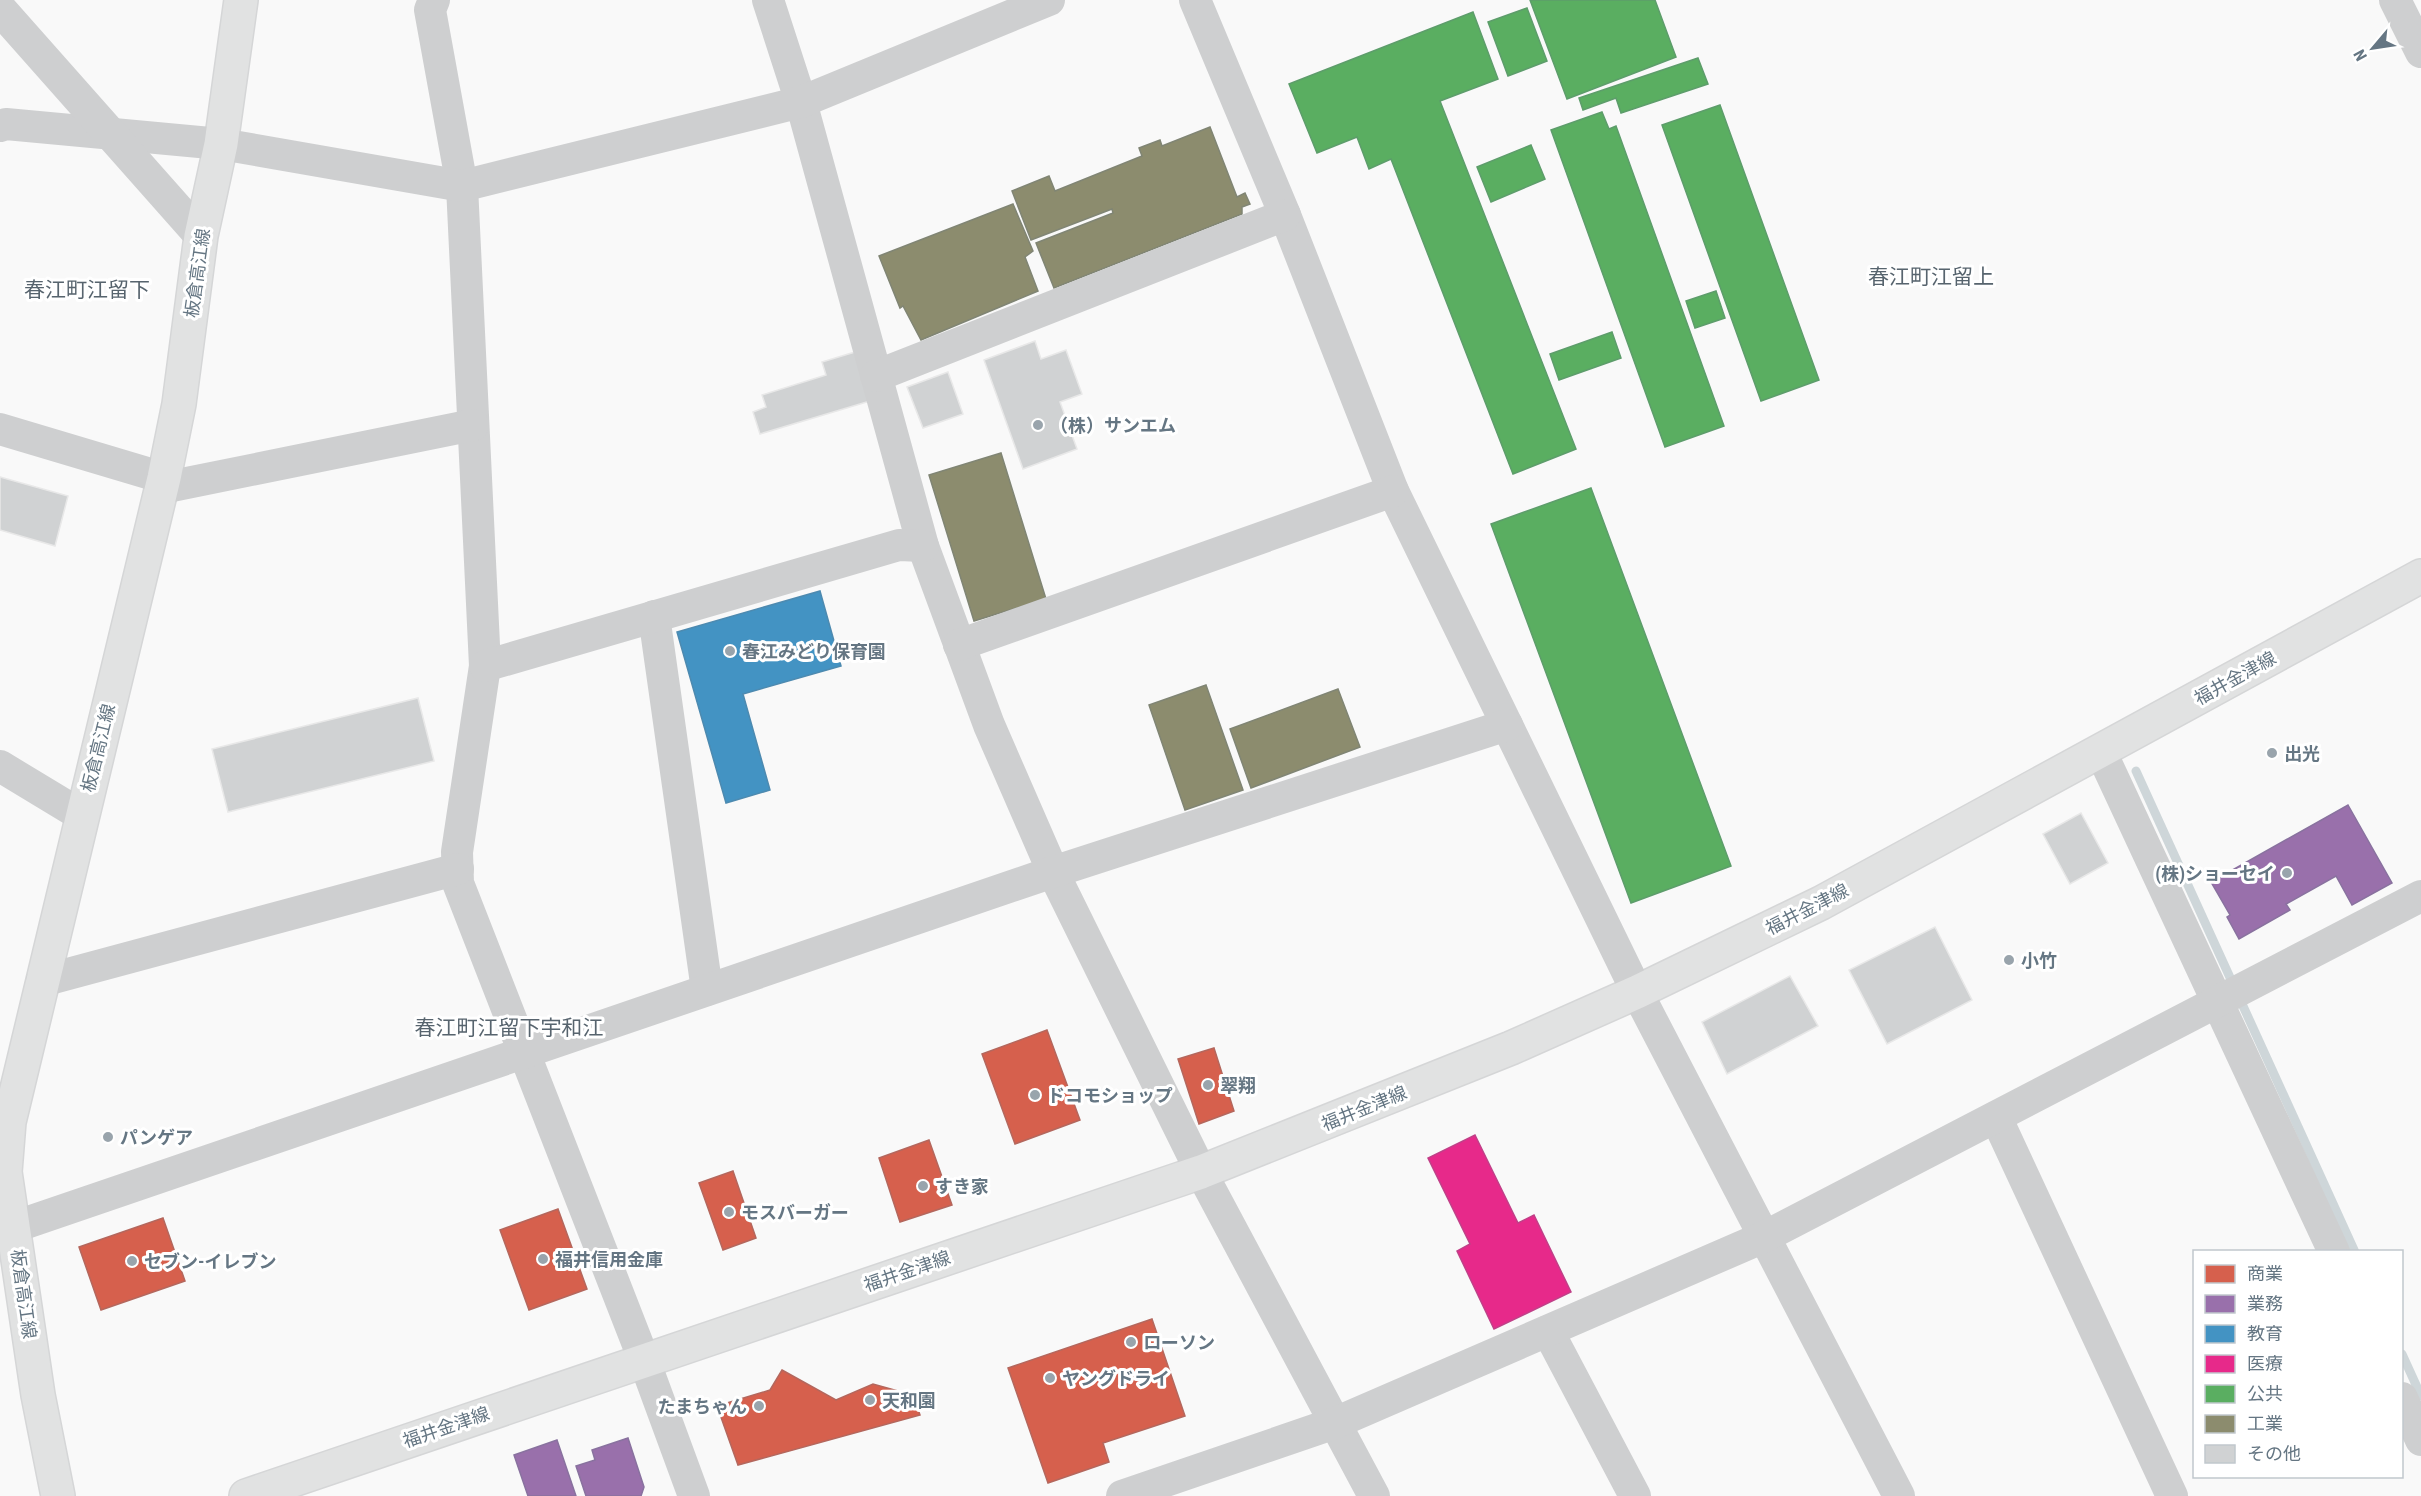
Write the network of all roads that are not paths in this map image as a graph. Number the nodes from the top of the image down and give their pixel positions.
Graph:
1 (241, 0) edge
2 (434, 0) edge
3 (768, 0) edge
4 (1049, 0) edge
5 (1195, 0) edge
6 (2395, 0) edge
7 (0, 9) edge
8 (2421, 52) edge
9 (801, 102) junction
10 (0, 126) edge
11 (110, 134) junction
12 (221, 144) junction
13 (462, 186) junction
14 (1285, 214) junction
15 (201, 236) junction
16 (876, 376) junction
17 (473, 425) junction
18 (0, 429) edge
19 (163, 483) junction
20 (1393, 491) junction
21 (923, 546) junction
22 (2421, 576) edge
23 (654, 616) junction
24 (959, 645) junction
25 (485, 666) junction
26 (1507, 725) junction
27 (2101, 752) junction
28 (0, 766) edge
29 (81, 815) junction
30 (458, 869) junction
31 (1053, 872) junction
32 (2421, 896) edge
33 (42, 981) junction
34 (707, 990) junction
35 (1637, 992) junction
36 (2219, 1001) junction
37 (524, 1052) junction
38 (1996, 1117) junction
39 (1200, 1172) junction
40 (8, 1207) edge
41 (1764, 1237) junction
42 (2334, 1250) edge
43 (1548, 1331) junction
44 (644, 1360) junction
45 (2403, 1400) edge
46 (1335, 1423) junction
47 (2421, 1440) edge
48 (1129, 1495) edge
49 (58, 1496) edge
50 (246, 1496) edge
51 (694, 1496) edge
52 (1374, 1496) edge
53 (1635, 1496) edge
54 (1899, 1496) edge
55 (2172, 1496) edge

1 - 12 main road, 板倉高江線
2 - 13 street
3 - 9 street
4 - 9 street
5 - 14 street
6 - 8 street
7 - 11 street
9 - 13 street
9 - 16 street
10 - 11 street
11 - 12 street
11 - 15 street
12 - 13 street
12 - 15 main road, 板倉高江線
13 - 17 street
14 - 16 street
14 - 20 street
15 - 19 main road, 板倉高江線
16 - 21 street
17 - 19 street
17 - 25 street
18 - 19 street
19 - 29 main road, 板倉高江線
20 - 24 street
20 - 26 street
21 - 23 street
21 - 24 street
22 - 27 main road, 福井金津線
23 - 25 street
23 - 34 street
24 - 31 street
25 - 30 street
26 - 31 street
26 - 35 street
27 - 35 main road, 福井金津線
27 - 36 street
28 - 29 street
29 - 33 main road, 板倉高江線
30 - 33 street
30 - 37 street
31 - 34 street
31 - 39 street
32 - 36 street
33 - 40 main road, 板倉高江線
34 - 37 street
35 - 39 main road, 福井金津線
35 - 41 street
36 - 38 street
36 - 42 street
37 - 40 street
37 - 44 street
38 - 41 street
38 - 55 street
39 - 44 main road, 福井金津線
39 - 46 street
40 - 49 main road, 板倉高江線
41 - 43 street
41 - 54 street
43 - 46 street
43 - 53 street
44 - 50 main road, 福井金津線
44 - 51 street
45 - 47 street
46 - 48 street
46 - 52 street

